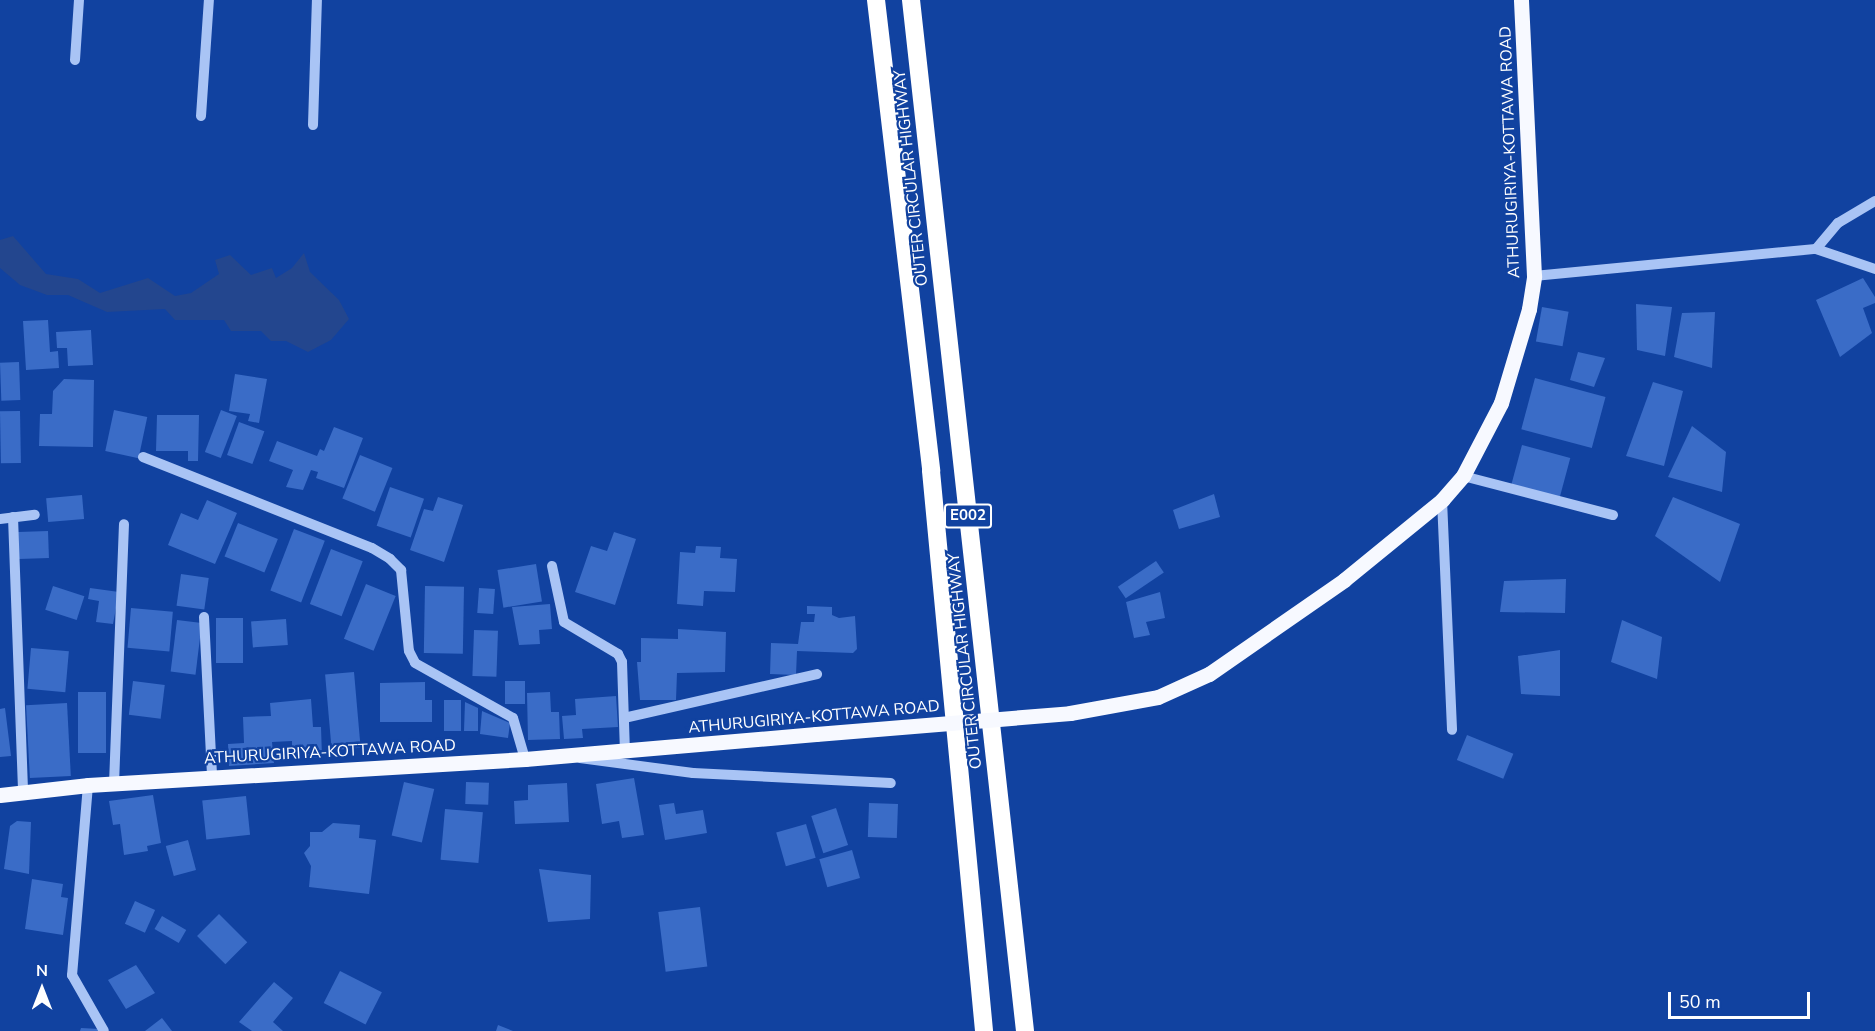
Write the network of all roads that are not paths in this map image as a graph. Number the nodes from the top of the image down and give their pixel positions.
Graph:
1 (79, 0) edge
2 (209, 0) edge
3 (317, 0) edge
4 (876, 0) edge
5 (911, 0) edge
6 (1521, 0) edge
7 (75, 60) dead end
8 (201, 116) dead end
9 (313, 125) dead end
10 (1875, 201) edge
11 (1816, 249) junction
12 (1875, 269) edge
13 (1534, 276) junction
14 (143, 457) dead end
15 (1463, 476) junction
16 (1442, 500) junction
17 (35, 515) dead end
18 (1612, 515) dead end
19 (13, 517) junction
20 (0, 519) edge
21 (124, 524) dead end
22 (552, 566) dead end
23 (204, 617) dead end
24 (818, 674) dead end
25 (624, 718) junction
26 (1452, 730) dead end
27 (625, 751) junction
28 (564, 756) junction
29 (525, 759) junction
30 (212, 777) junction
31 (891, 783) dead end
32 (114, 784) junction
33 (88, 785) junction
34 (23, 791) junction
35 (0, 795) edge
36 (104, 1031) edge
37 (984, 1031) edge
38 (1025, 1031) edge

1 - 7 street
2 - 8 street
3 - 9 street
4 - 37 highway, OUTER CIRCULAR HIGHWAY / E002
5 - 38 highway, OUTER CIRCULAR HIGHWAY / E002
6 - 13 main road, ATHURUGIRIYA-KOTTAWA ROAD
10 - 11 street
11 - 12 street
11 - 13 street
13 - 15 main road, ATHURUGIRIYA-KOTTAWA ROAD
14 - 29 street
15 - 16 main road, ATHURUGIRIYA-KOTTAWA ROAD
15 - 18 street
16 - 26 street
16 - 27 main road, ATHURUGIRIYA-KOTTAWA ROAD, bridge
17 - 19 street
19 - 20 street
19 - 34 street
21 - 32 street
22 - 25 street
23 - 30 street
24 - 25 street
25 - 27 street
27 - 28 main road, ATHURUGIRIYA-KOTTAWA ROAD
28 - 29 main road, ATHURUGIRIYA-KOTTAWA ROAD
28 - 31 street
29 - 30 main road, ATHURUGIRIYA-KOTTAWA ROAD
30 - 32 main road, ATHURUGIRIYA-KOTTAWA ROAD
32 - 33 main road, ATHURUGIRIYA-KOTTAWA ROAD
33 - 34 main road, ATHURUGIRIYA-KOTTAWA ROAD
33 - 36 street
34 - 35 main road, ATHURUGIRIYA-KOTTAWA ROAD

